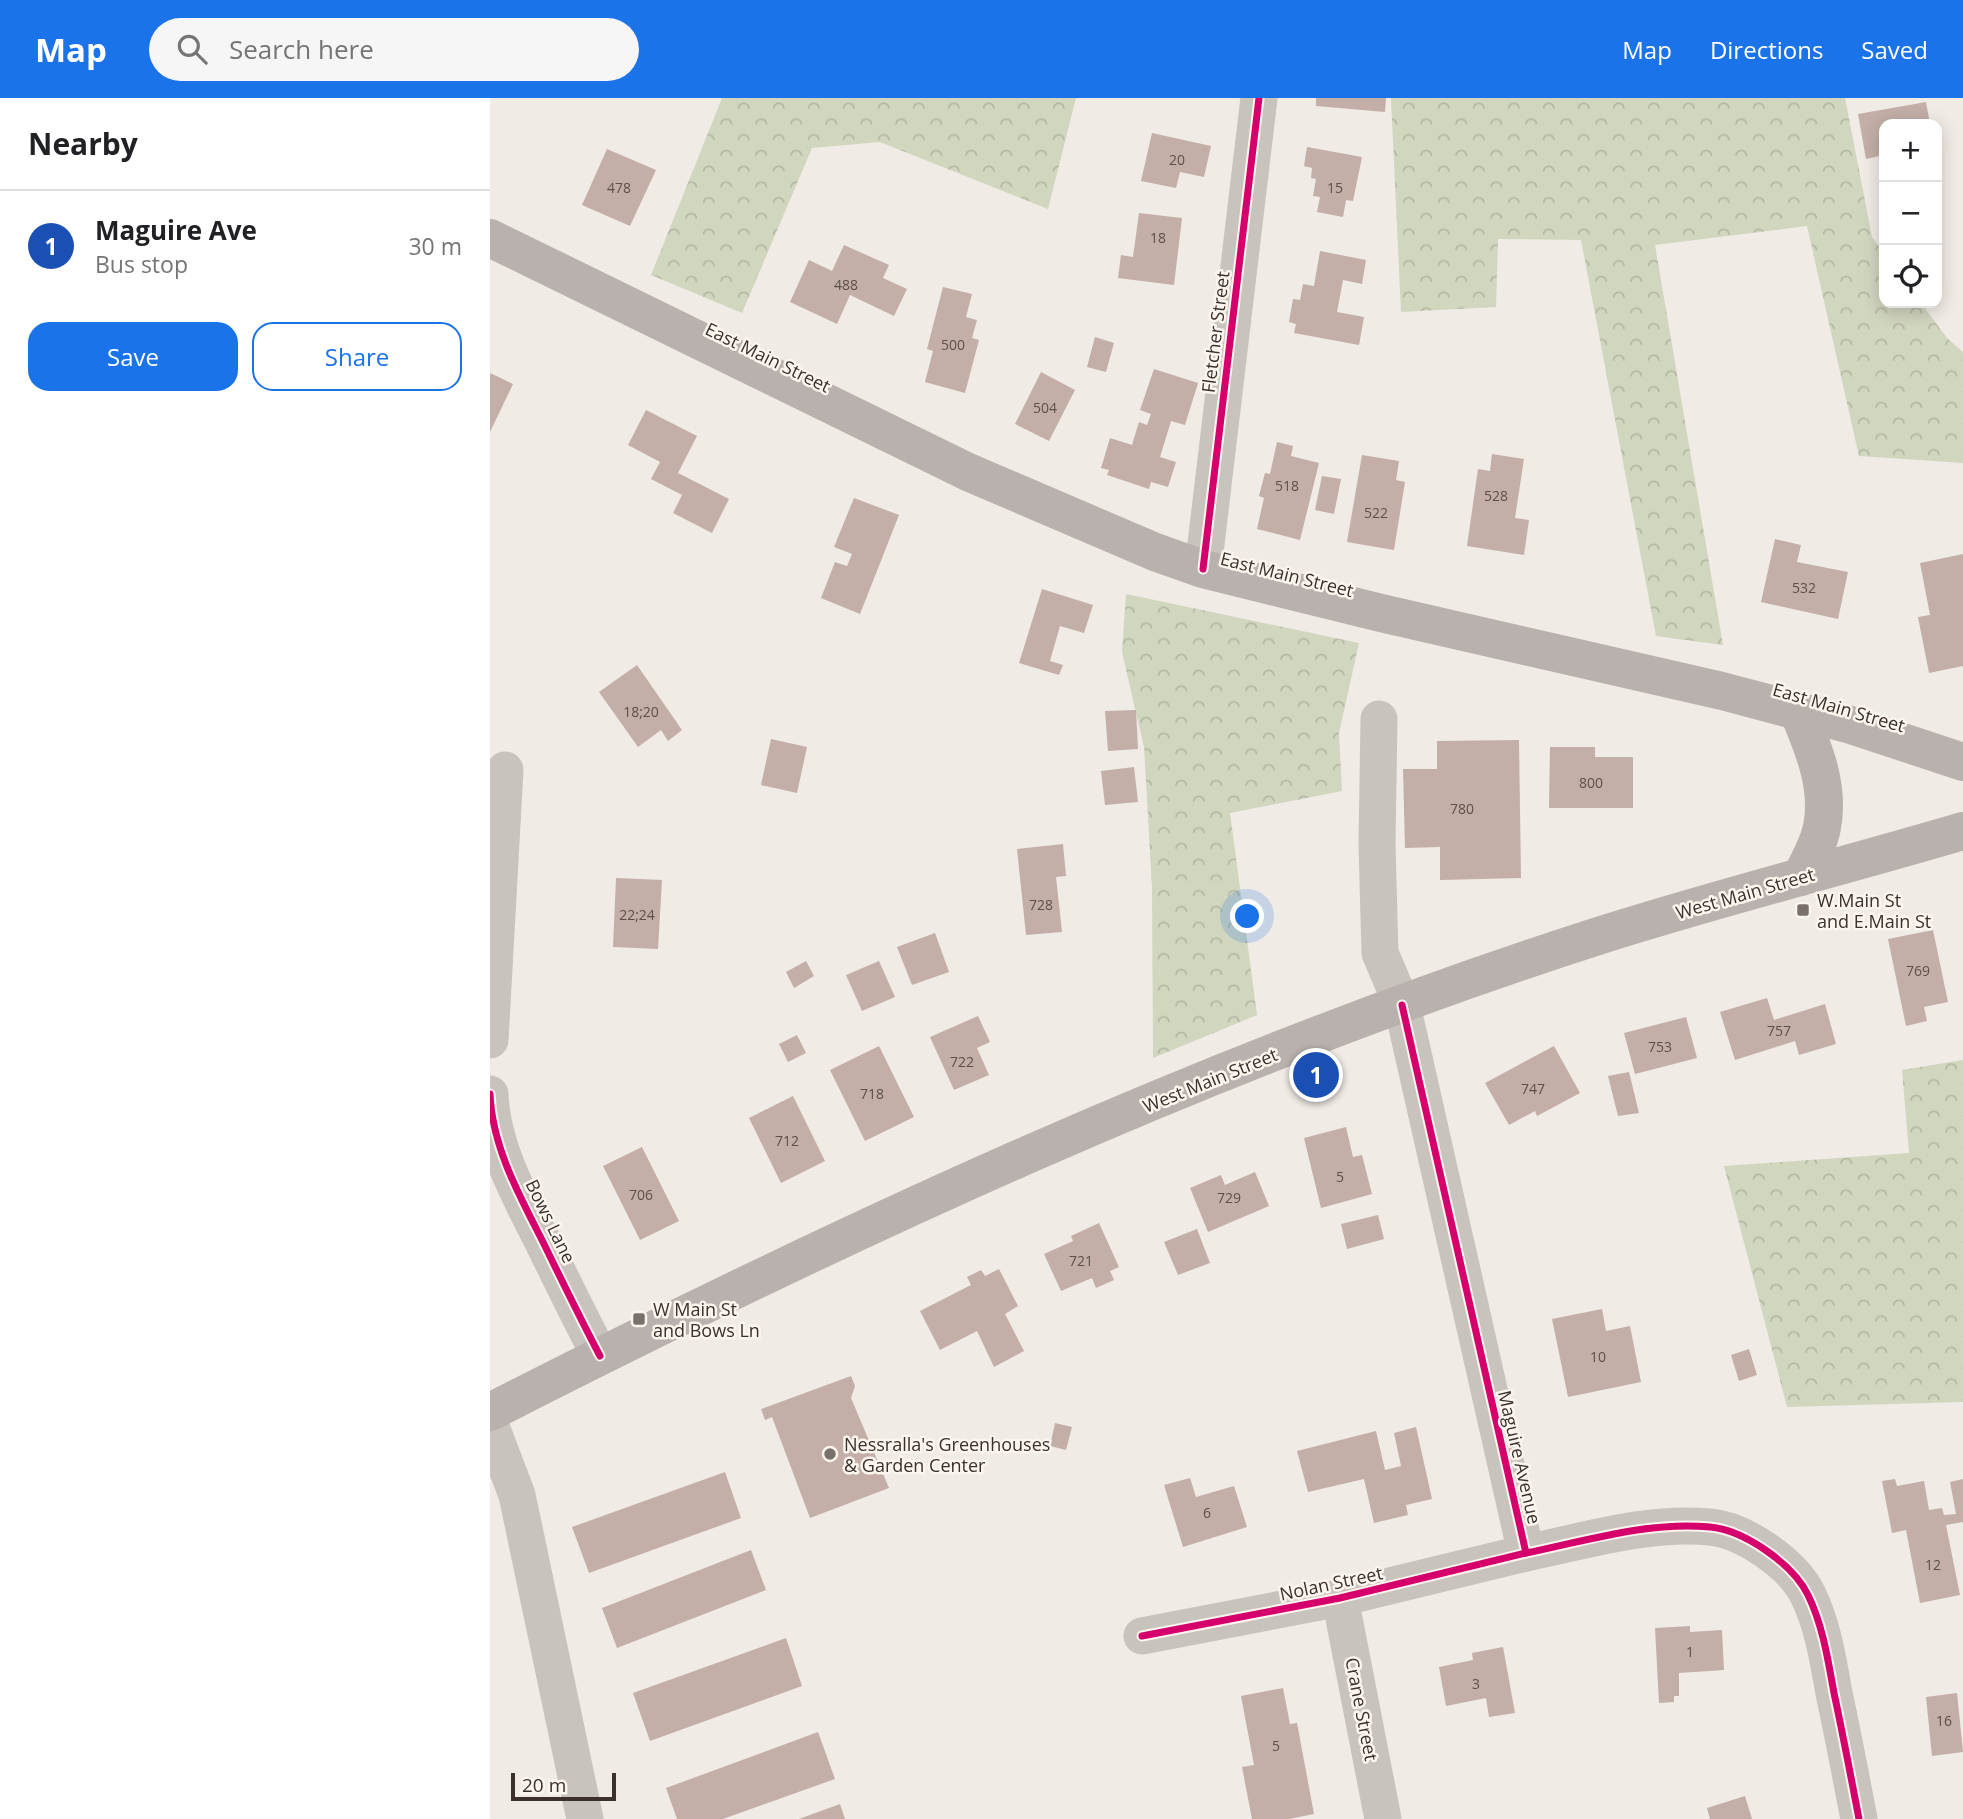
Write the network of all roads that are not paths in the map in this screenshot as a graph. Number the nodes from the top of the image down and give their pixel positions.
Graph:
1 (1259, 98) edge
2 (490, 238) edge
3 (1203, 569) junction
4 (1798, 711) junction
5 (1380, 719) dead end
6 (1963, 762) edge
7 (505, 770) dead end
8 (1963, 831) edge
9 (1801, 877) junction
10 (1402, 1005) junction
11 (490, 1040) edge
12 (490, 1094) edge
13 (600, 1356) junction
14 (490, 1412) edge
15 (490, 1424) edge
16 (1525, 1553) junction
17 (1340, 1598) junction
18 (1142, 1636) dead end
19 (585, 1819) edge
20 (1383, 1819) edge
21 (1859, 1819) edge

1 - 3 street, Fletcher Street
2 - 3 main road, East Main Street
3 - 4 main road, East Main Street
4 - 6 main road, East Main Street
4 - 9 main road
5 - 10 street, Maguire Avenue
7 - 11 street
8 - 9 main road, West Main Street
9 - 10 main road, West Main Street
10 - 13 main road, West Main Street
10 - 16 street, Maguire Avenue
12 - 13 street, Bows Lane
13 - 14 main road, West Main Street
15 - 19 street
16 - 17 street, Nolan Street
16 - 21 street
17 - 18 street, Nolan Street
17 - 20 street, Crane Street

